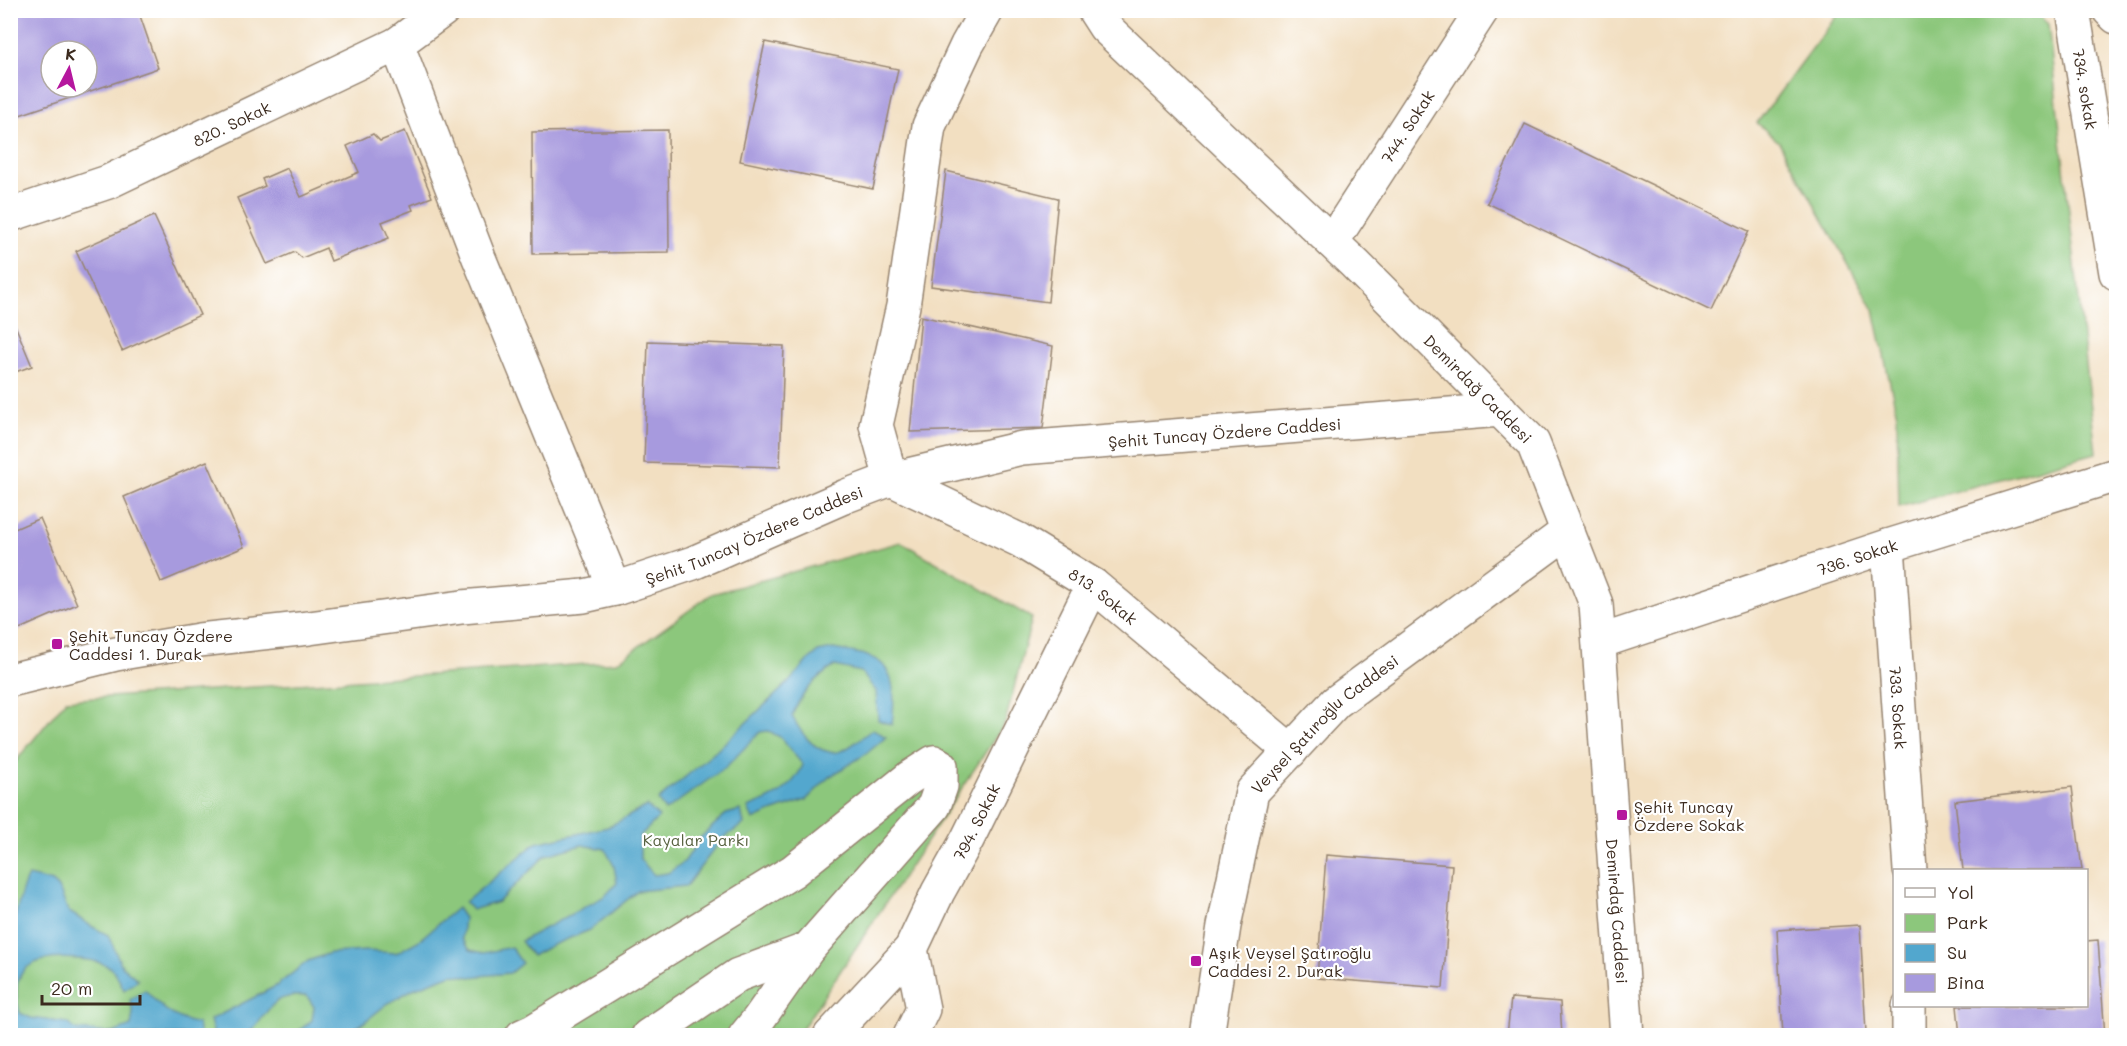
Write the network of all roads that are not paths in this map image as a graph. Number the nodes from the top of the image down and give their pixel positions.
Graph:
1 (443, 10) edge
2 (987, 10) edge
3 (1094, 10) edge
4 (1482, 10) edge
5 (2073, 10) edge
6 (2109, 10) edge
7 (2116, 16) edge
8 (397, 44) junction
9 (10, 215) edge
10 (1332, 242) junction
11 (2116, 273) edge
12 (1501, 410) junction
13 (2116, 474) edge
14 (891, 479) junction
15 (1568, 531) junction
16 (1887, 546) junction
17 (1093, 585) junction
18 (615, 589) junction
19 (1599, 642) junction
20 (10, 680) edge
21 (1290, 751) junction
22 (1910, 869) edge
23 (808, 949) junction
24 (911, 949) junction
25 (1909, 1007) edge
26 (522, 1035) edge
27 (648, 1035) edge
28 (745, 1035) edge
29 (830, 1035) edge
30 (910, 1035) edge
31 (1207, 1035) edge
32 (1627, 1035) edge
33 (1909, 1035) edge

1 - 8 street, 820. Sokak
2 - 14 street
3 - 10 street, Demirdağ Caddesi
4 - 10 street, 744. Sokak
5 - 11 street, 734. sokak
6 - 7 street
8 - 9 street, 820. Sokak
8 - 18 street
10 - 12 street, Demirdağ Caddesi
12 - 14 street, Şehit Tuncay Özdere Caddesi
12 - 15 street, Demirdağ Caddesi
13 - 16 street, 736. Sokak
14 - 17 street, 813. Sokak
14 - 18 street, Şehit Tuncay Özdere Caddesi
15 - 19 street, Demirdağ Caddesi
15 - 21 street, Veysel Şatıroğlu Caddesi
16 - 19 street, 736. Sokak
16 - 22 street, 733. Sokak
17 - 21 street, 813. Sokak
17 - 24 street, 794. Sokak
18 - 20 street, Şehit Tuncay Özdere Caddesi
19 - 32 street, Demirdağ Caddesi
21 - 31 street, Veysel Şatıroğlu Caddesi
23 - 26 street
23 - 27 street
23 - 28 street
24 - 29 street, 794. Sokak
24 - 30 street
25 - 33 street

